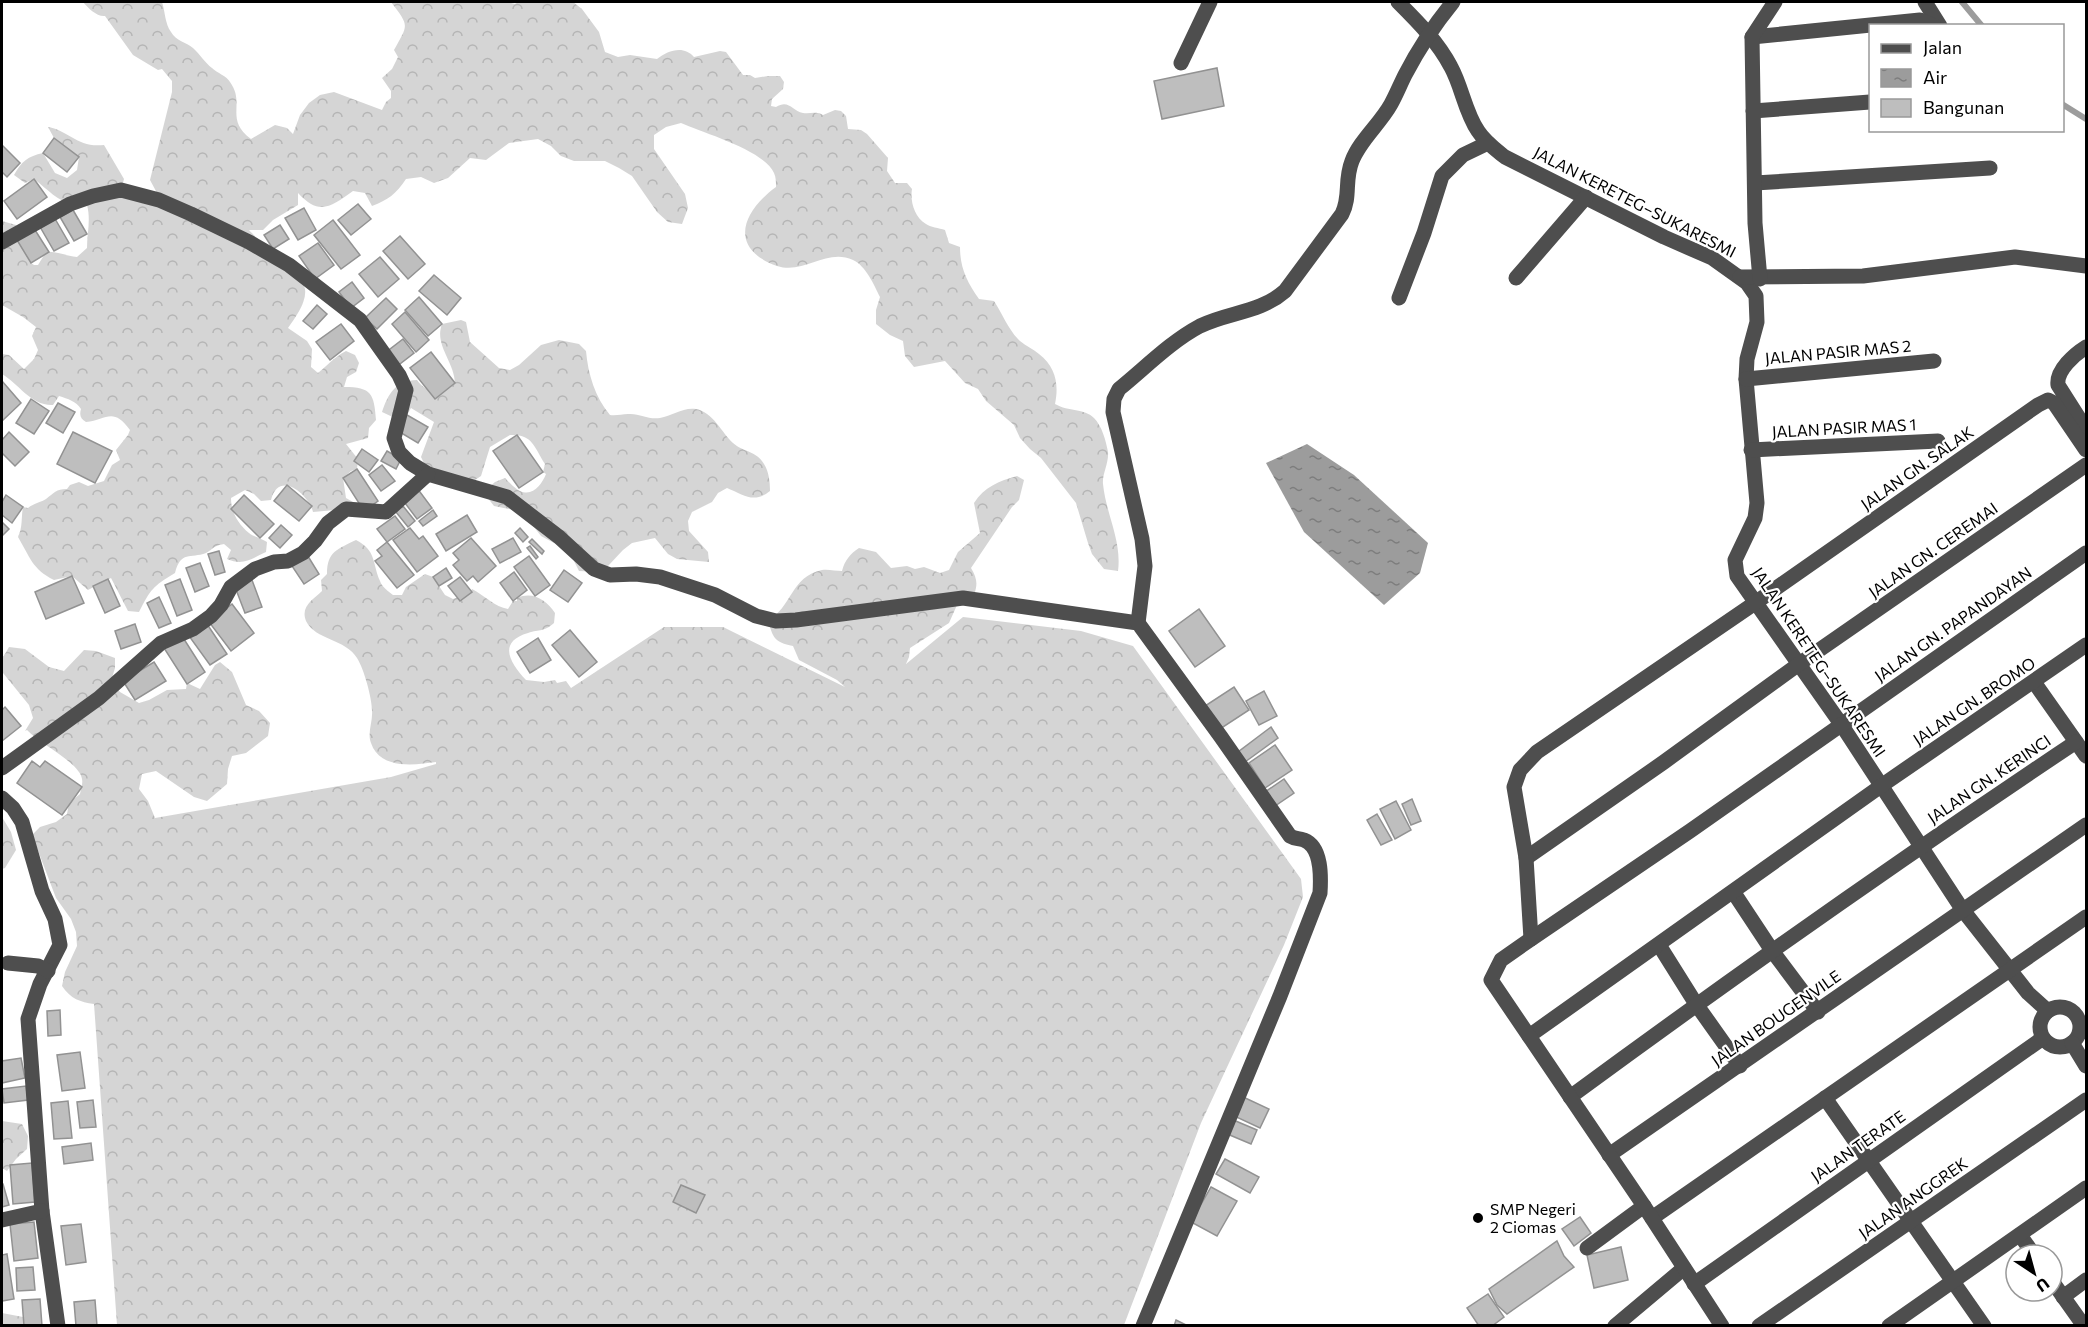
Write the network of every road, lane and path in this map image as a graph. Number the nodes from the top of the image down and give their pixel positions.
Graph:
1 (1209, 2) edge
2 (1398, 2) edge
3 (1453, 2) edge
4 (1775, 2) edge
5 (1925, 2) edge
6 (1880, 24) edge
7 (1929, 24) edge
8 (1939, 24) edge
9 (1869, 25) edge
10 (1429, 34) junction
11 (1752, 37) junction
12 (1180, 63) dead end
13 (1869, 102) edge
14 (1753, 111) junction
15 (1488, 143) junction
16 (1990, 168) dead end
17 (1755, 183) junction
18 (1586, 197) junction
19 (2, 242) edge
20 (2086, 266) edge
21 (1740, 277) junction
22 (1516, 278) dead end
23 (1760, 279) junction
24 (1399, 298) dead end
25 (2086, 347) edge
26 (1934, 361) dead end
27 (1746, 379) junction
28 (2086, 429) edge
29 (1938, 441) dead end
30 (1751, 450) junction
31 (2086, 450) edge
32 (2086, 465) edge
33 (428, 474) junction
34 (2086, 553) edge
35 (1755, 603) junction
36 (1138, 623) junction
37 (2086, 645) edge
38 (1799, 664) junction
39 (2034, 682) junction
40 (1841, 724) junction
41 (2076, 742) junction
42 (2086, 756) edge
43 (2, 768) edge
44 (1881, 786) junction
45 (2, 798) edge
46 (2086, 825) edge
47 (1921, 845) junction
48 (1526, 858) junction
49 (1734, 893) junction
50 (1962, 909) junction
51 (2086, 916) edge
52 (1531, 939) junction
53 (1659, 945) junction
54 (1773, 952) junction
55 (8, 963) dead end
56 (2010, 968) junction
57 (48, 971) junction
58 (1696, 1004) junction
59 (2048, 1011) junction
60 (2082, 1011) edge
61 (1818, 1012) junction
62 (1529, 1036) junction
63 (2043, 1038) junction
64 (2072, 1043) junction
65 (1740, 1066) junction
66 (2086, 1066) edge
67 (1570, 1097) junction
68 (1825, 1098) junction
69 (2086, 1100) edge
70 (1610, 1155) junction
71 (1869, 1161) junction
72 (2086, 1188) edge
73 (42, 1210) junction
74 (1648, 1212) junction
75 (2, 1220) edge
76 (1911, 1221) junction
77 (2020, 1234) junction
78 (2026, 1243) edge
79 (1587, 1248) dead end
80 (1684, 1268) junction
81 (2086, 1280) edge
82 (1953, 1281) junction
83 (1694, 1284) junction
84 (2064, 1296) edge
85 (2064, 1298) edge
86 (58, 1326) edge
87 (1143, 1326) edge
88 (1615, 1326) edge
89 (1722, 1326) edge
90 (1759, 1326) edge
91 (1889, 1326) edge
92 (1984, 1326) edge
93 (2084, 1326) edge

1 - 12 street
2 - 10 street, JALAN KERETEG–SUKARESMI
3 - 10 street
4 - 11 street
5 - 8 street
6 - 7 street
9 - 11 street
10 - 15 street, JALAN KERETEG–SUKARESMI
10 - 36 street
11 - 14 street
13 - 14 street
14 - 17 street
15 - 18 street, JALAN KERETEG–SUKARESMI
15 - 24 street
16 - 17 street
17 - 23 street
18 - 21 street, JALAN KERETEG–SUKARESMI
18 - 22 street
19 - 33 street
20 - 23 street
21 - 23 street
21 - 27 street, JALAN KERETEG–SUKARESMI
25 - 28 street
26 - 27 street, JALAN PASIR MAS 2
27 - 30 street, JALAN KERETEG–SUKARESMI
29 - 30 street, JALAN PASIR MAS 1
30 - 35 street, JALAN KERETEG–SUKARESMI
31 - 35 street, JALAN GN. SALAK
32 - 38 street, JALAN GN. CEREMAI
33 - 36 street
33 - 43 street
34 - 40 street, JALAN GN. PAPANDAYAN
35 - 38 street, JALAN KERETEG–SUKARESMI
35 - 48 street
36 - 87 street
37 - 39 street, JALAN GN. BROMO
38 - 40 street, JALAN KERETEG–SUKARESMI
38 - 48 street, JALAN GN. CEREMAI
39 - 41 street
39 - 44 street, JALAN GN. BROMO
40 - 44 street, JALAN KERETEG–SUKARESMI
40 - 52 street, JALAN GN. PAPANDAYAN
41 - 42 street
41 - 47 street, JALAN GN. KERINCI
44 - 47 street, JALAN KERETEG–SUKARESMI
44 - 49 street, JALAN GN. BROMO
45 - 57 street
46 - 50 street, JALAN BOUGENVILE
47 - 50 street, JALAN KERETEG–SUKARESMI
47 - 54 street, JALAN GN. KERINCI
48 - 52 street
49 - 53 street, JALAN GN. BROMO
49 - 54 street
50 - 56 street, JALAN KERETEG–SUKARESMI
50 - 61 street, JALAN BOUGENVILE
51 - 56 street
52 - 62 street, JALAN GN. PAPANDAYAN
53 - 58 street
53 - 62 street, JALAN GN. BROMO
54 - 58 street, JALAN GN. KERINCI
54 - 61 street
55 - 57 street
56 - 59 street, JALAN KERETEG–SUKARESMI
56 - 68 street
57 - 73 street
58 - 65 street
58 - 67 street, JALAN GN. KERINCI
59 - 60 street
59 - 63 street
60 - 64 street
61 - 65 street, JALAN BOUGENVILE
62 - 67 street
63 - 64 street
63 - 71 street, JALAN TERATE
64 - 66 street
65 - 70 street, JALAN BOUGENVILE
67 - 70 street
68 - 71 street
68 - 74 street
69 - 76 street, JALAN ANGGREK
70 - 74 street
71 - 76 street
71 - 83 street, JALAN TERATE
72 - 77 street
73 - 75 street
73 - 86 street
74 - 79 street
74 - 80 street
76 - 82 street
76 - 90 street, JALAN ANGGREK
77 - 78 street
77 - 82 street
80 - 83 street
80 - 88 street
81 - 84 street
82 - 91 street
82 - 92 street
83 - 89 street
85 - 93 street

